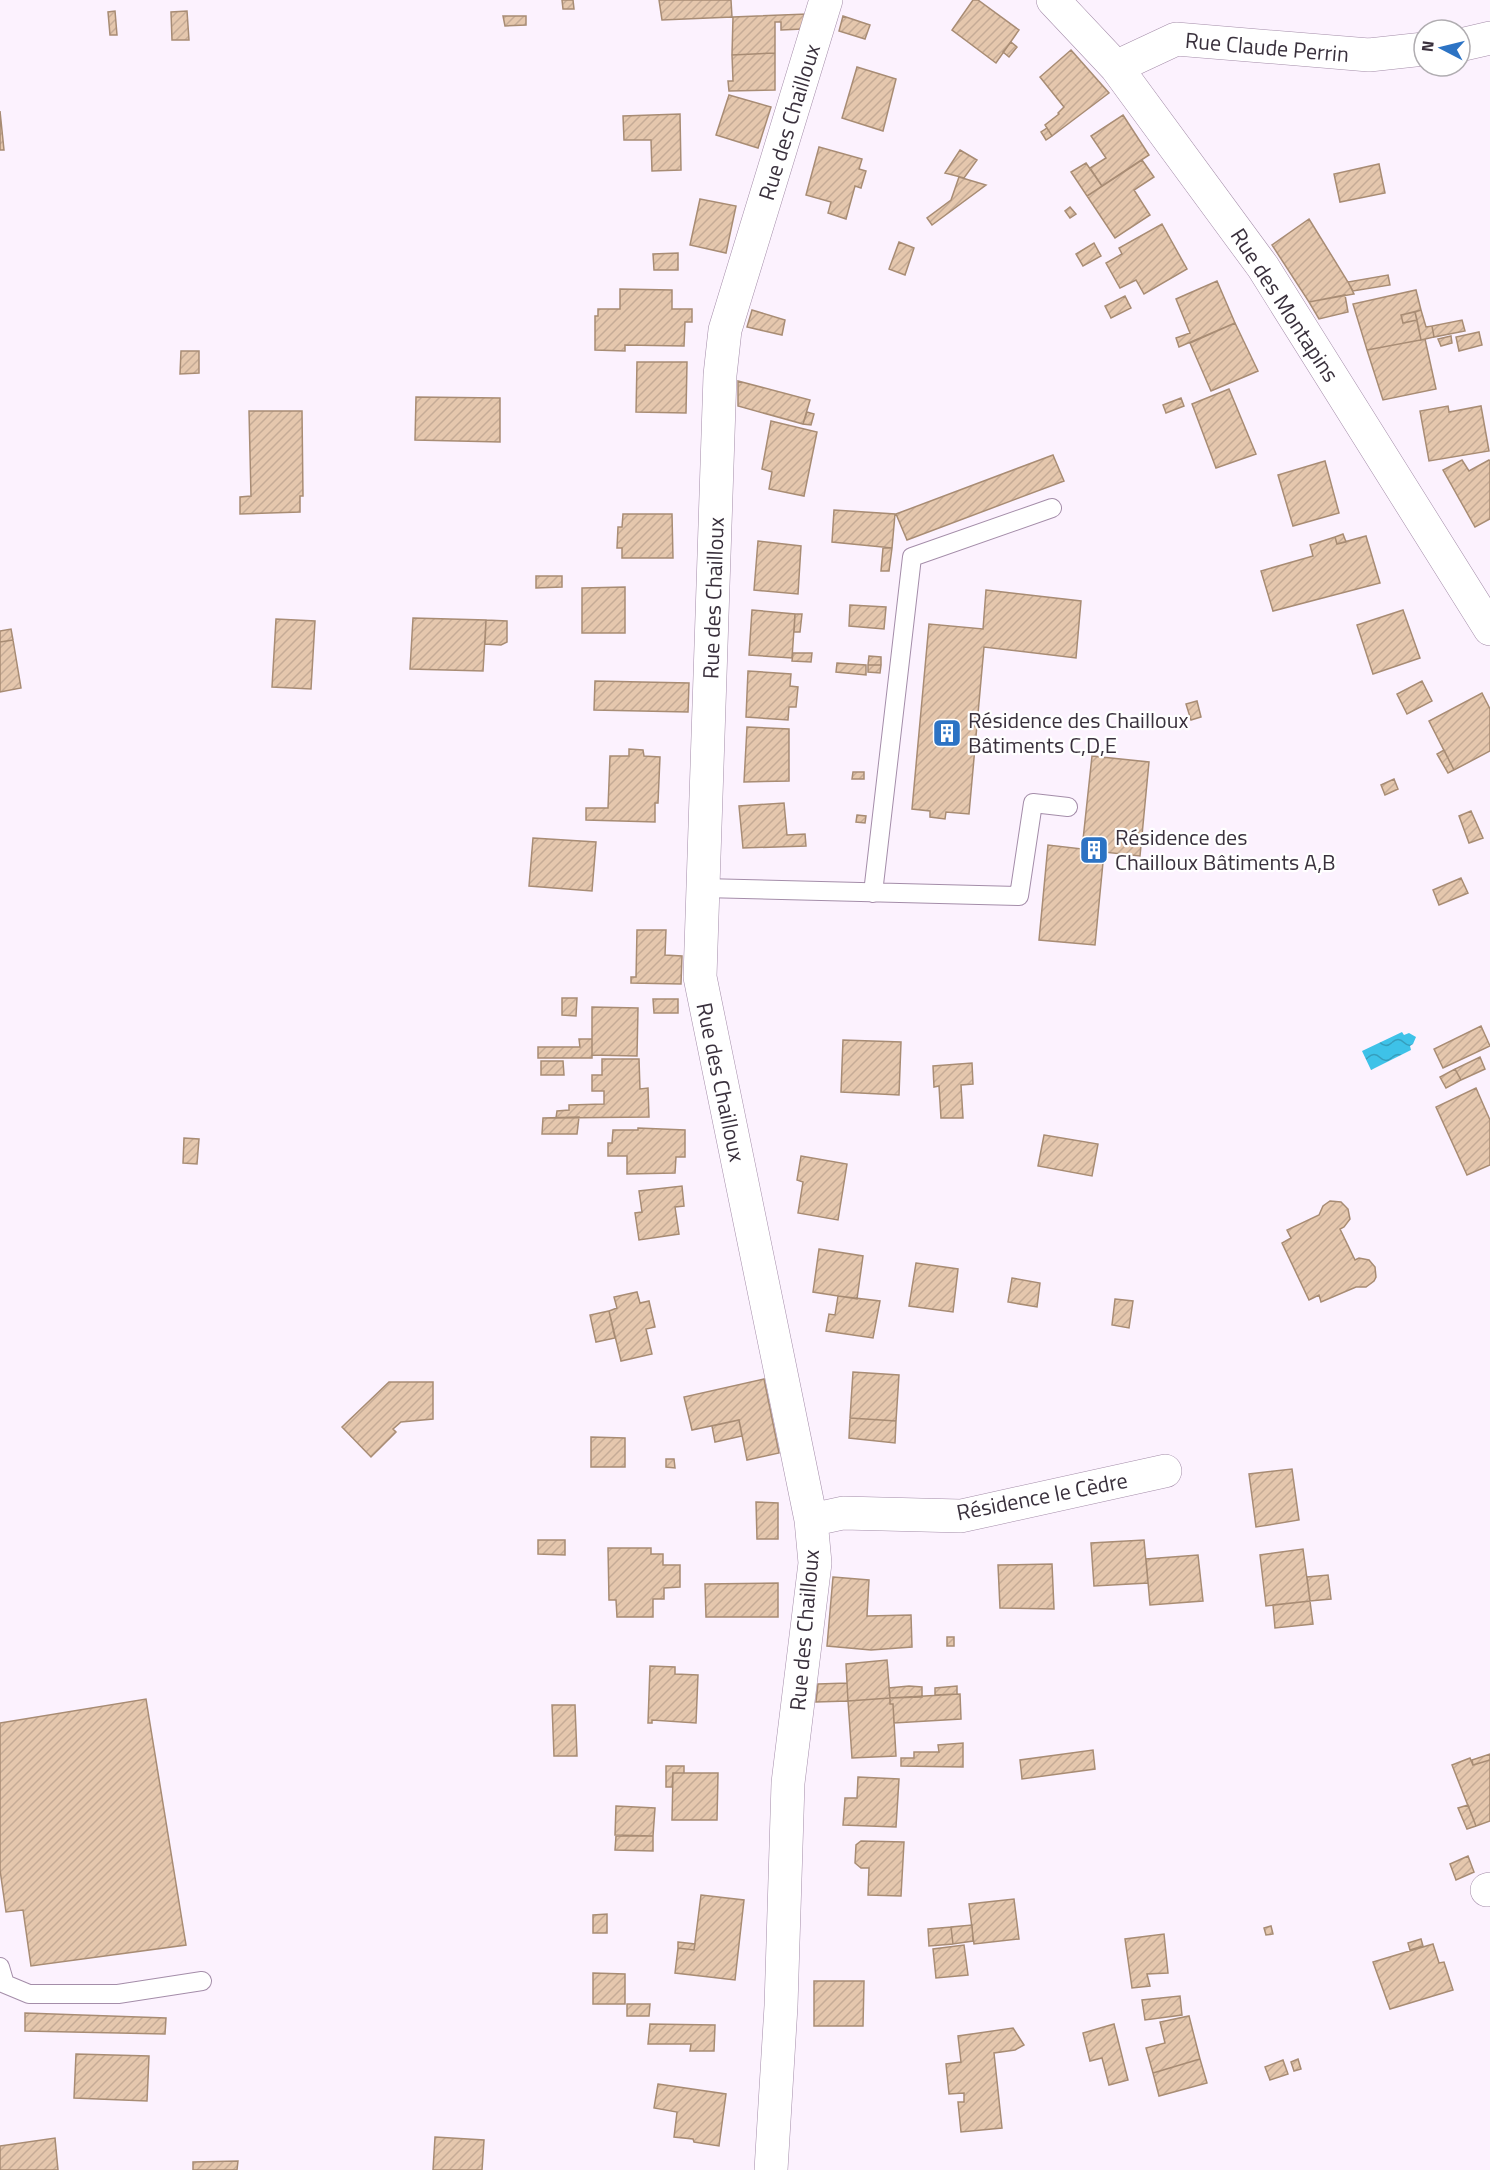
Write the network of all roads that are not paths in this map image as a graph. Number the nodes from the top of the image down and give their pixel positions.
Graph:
1 (826, 0) edge
2 (1053, 0) edge
3 (1490, 38) edge
4 (1472, 42) edge
5 (1412, 50) edge
6 (1116, 67) junction
7 (1052, 508) dead end
8 (1490, 630) edge
9 (1068, 807) dead end
10 (703, 888) junction
11 (873, 893) junction
12 (1165, 1471) dead end
13 (812, 1520) junction
14 (0, 1967) edge
15 (202, 1981) dead end
16 (771, 2170) edge

1 - 10 street, Rue des Chailloux
2 - 6 street, Rue des Montapins
3 - 4 street
5 - 6 street, Rue Claude Perrin
6 - 8 street, Rue des Montapins
7 - 11 lane
9 - 11 lane
10 - 11 lane
10 - 13 street, Rue des Chailloux
12 - 13 street, Résidence le Cèdre
13 - 16 street, Rue des Chailloux
14 - 15 lane

